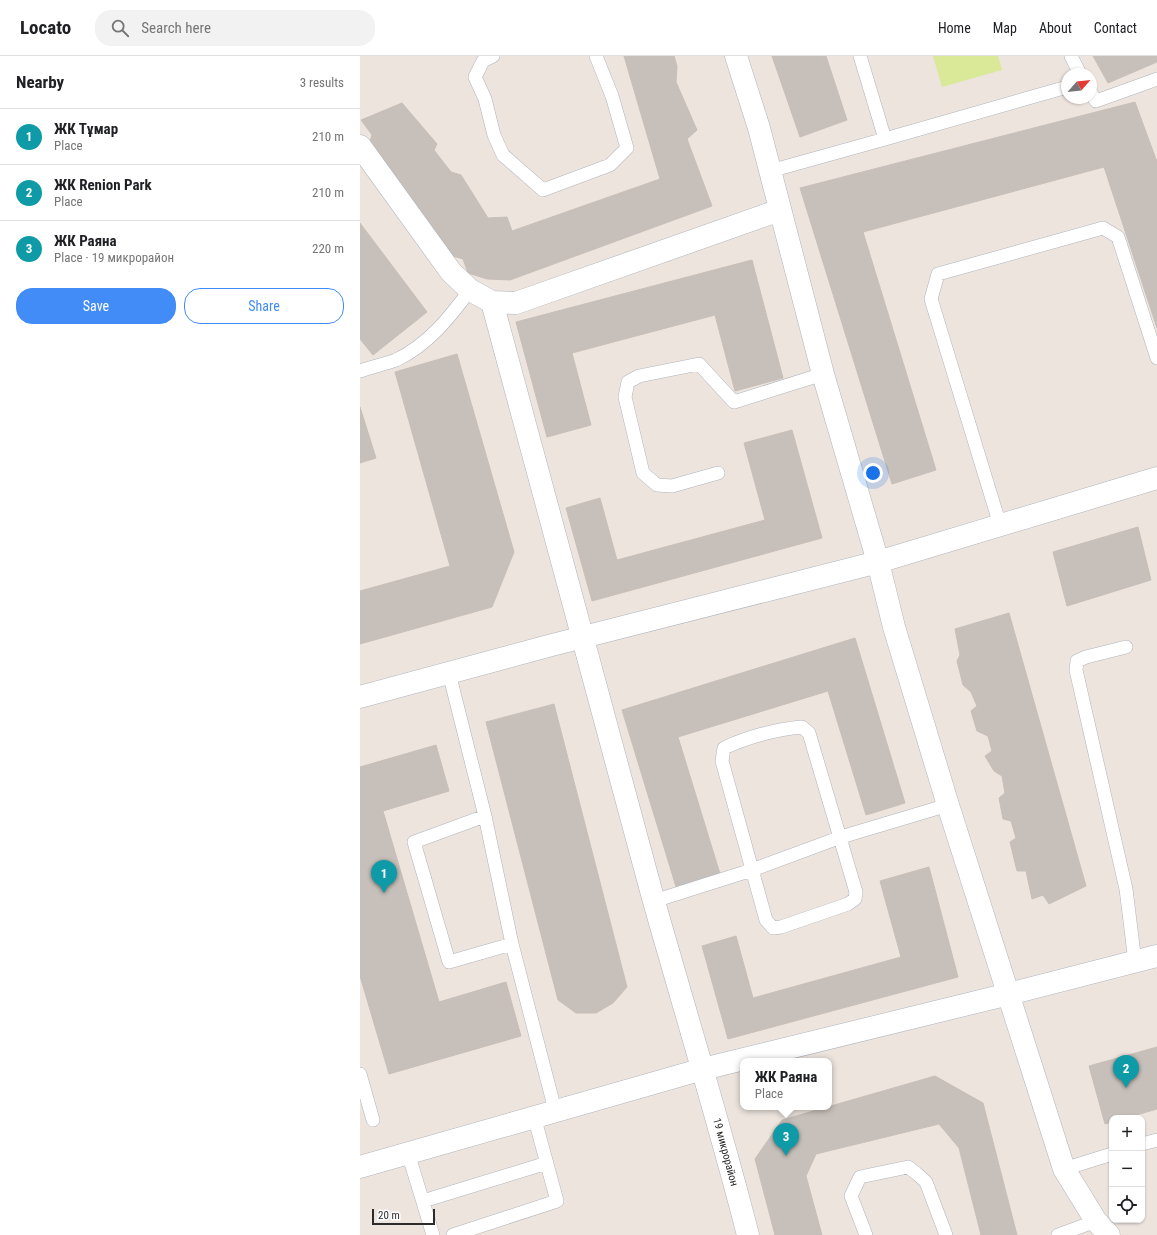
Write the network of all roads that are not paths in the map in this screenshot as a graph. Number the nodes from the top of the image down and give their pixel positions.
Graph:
1 (493, 56) edge
2 (596, 56) edge
3 (736, 56) edge
4 (860, 56) edge
5 (1070, 56) edge
6 (1077, 68) edge
7 (1157, 79) edge
8 (1061, 89) edge
9 (1097, 101) edge
10 (885, 139) junction
11 (360, 146) edge
12 (770, 171) junction
13 (780, 210) junction
14 (470, 290) junction
15 (492, 302) junction
16 (1157, 358) edge
17 (360, 370) edge
18 (823, 374) junction
19 (718, 472) dead end
20 (1157, 478) edge
21 (1000, 525) junction
22 (878, 562) junction
23 (581, 637) junction
24 (1126, 647) dead end
25 (449, 673) junction
26 (360, 697) edge
27 (948, 805) junction
28 (485, 816) junction
29 (841, 837) junction
30 (752, 870) junction
31 (654, 901) junction
32 (512, 944) junction
33 (1157, 956) edge
34 (1135, 962) junction
35 (1009, 994) junction
36 (748, 1058) edge
37 (740, 1060) edge
38 (703, 1069) junction
39 (360, 1074) edge
40 (555, 1110) junction
41 (534, 1116) junction
42 (373, 1120) dead end
43 (1157, 1140) edge
44 (1145, 1143) edge
45 (408, 1153) junction
46 (1109, 1155) edge
47 (547, 1163) junction
48 (360, 1167) edge
49 (1064, 1169) junction
50 (422, 1201) junction
51 (1102, 1228) edge
52 (433, 1235) edge
53 (453, 1235) edge
54 (748, 1235) edge
55 (866, 1235) edge
56 (946, 1235) edge
57 (1058, 1235) edge

1 - 2 lane
3 - 12 street
4 - 10 lane
5 - 6 lane
7 - 9 lane
8 - 10 lane
10 - 12 lane
11 - 14 street
12 - 13 street
13 - 15 street
13 - 18 street
14 - 15 street
14 - 17 lane
15 - 23 street, 19 микрорайон
16 - 21 lane
18 - 19 lane
18 - 22 street
20 - 21 street
21 - 22 street
22 - 23 street
22 - 27 street
23 - 25 street
23 - 31 street, 19 микрорайон
24 - 34 lane
25 - 26 street
25 - 28 lane
27 - 29 lane
27 - 35 street
28 - 32 lane
28 - 32 lane
29 - 30 lane
29 - 30 lane
29 - 30 lane
30 - 31 lane
31 - 38 street, 19 микрорайон
32 - 40 lane
33 - 34 street
34 - 35 street
35 - 36 street
35 - 49 street
37 - 38 street
38 - 40 street
38 - 54 street, 19 микрорайон
39 - 42 lane
40 - 41 street
41 - 45 street
41 - 47 lane
43 - 44 lane
45 - 48 street
45 - 50 lane
46 - 49 lane
47 - 50 lane
47 - 53 lane
49 - 51 street
50 - 52 lane
51 - 57 lane
55 - 56 lane

